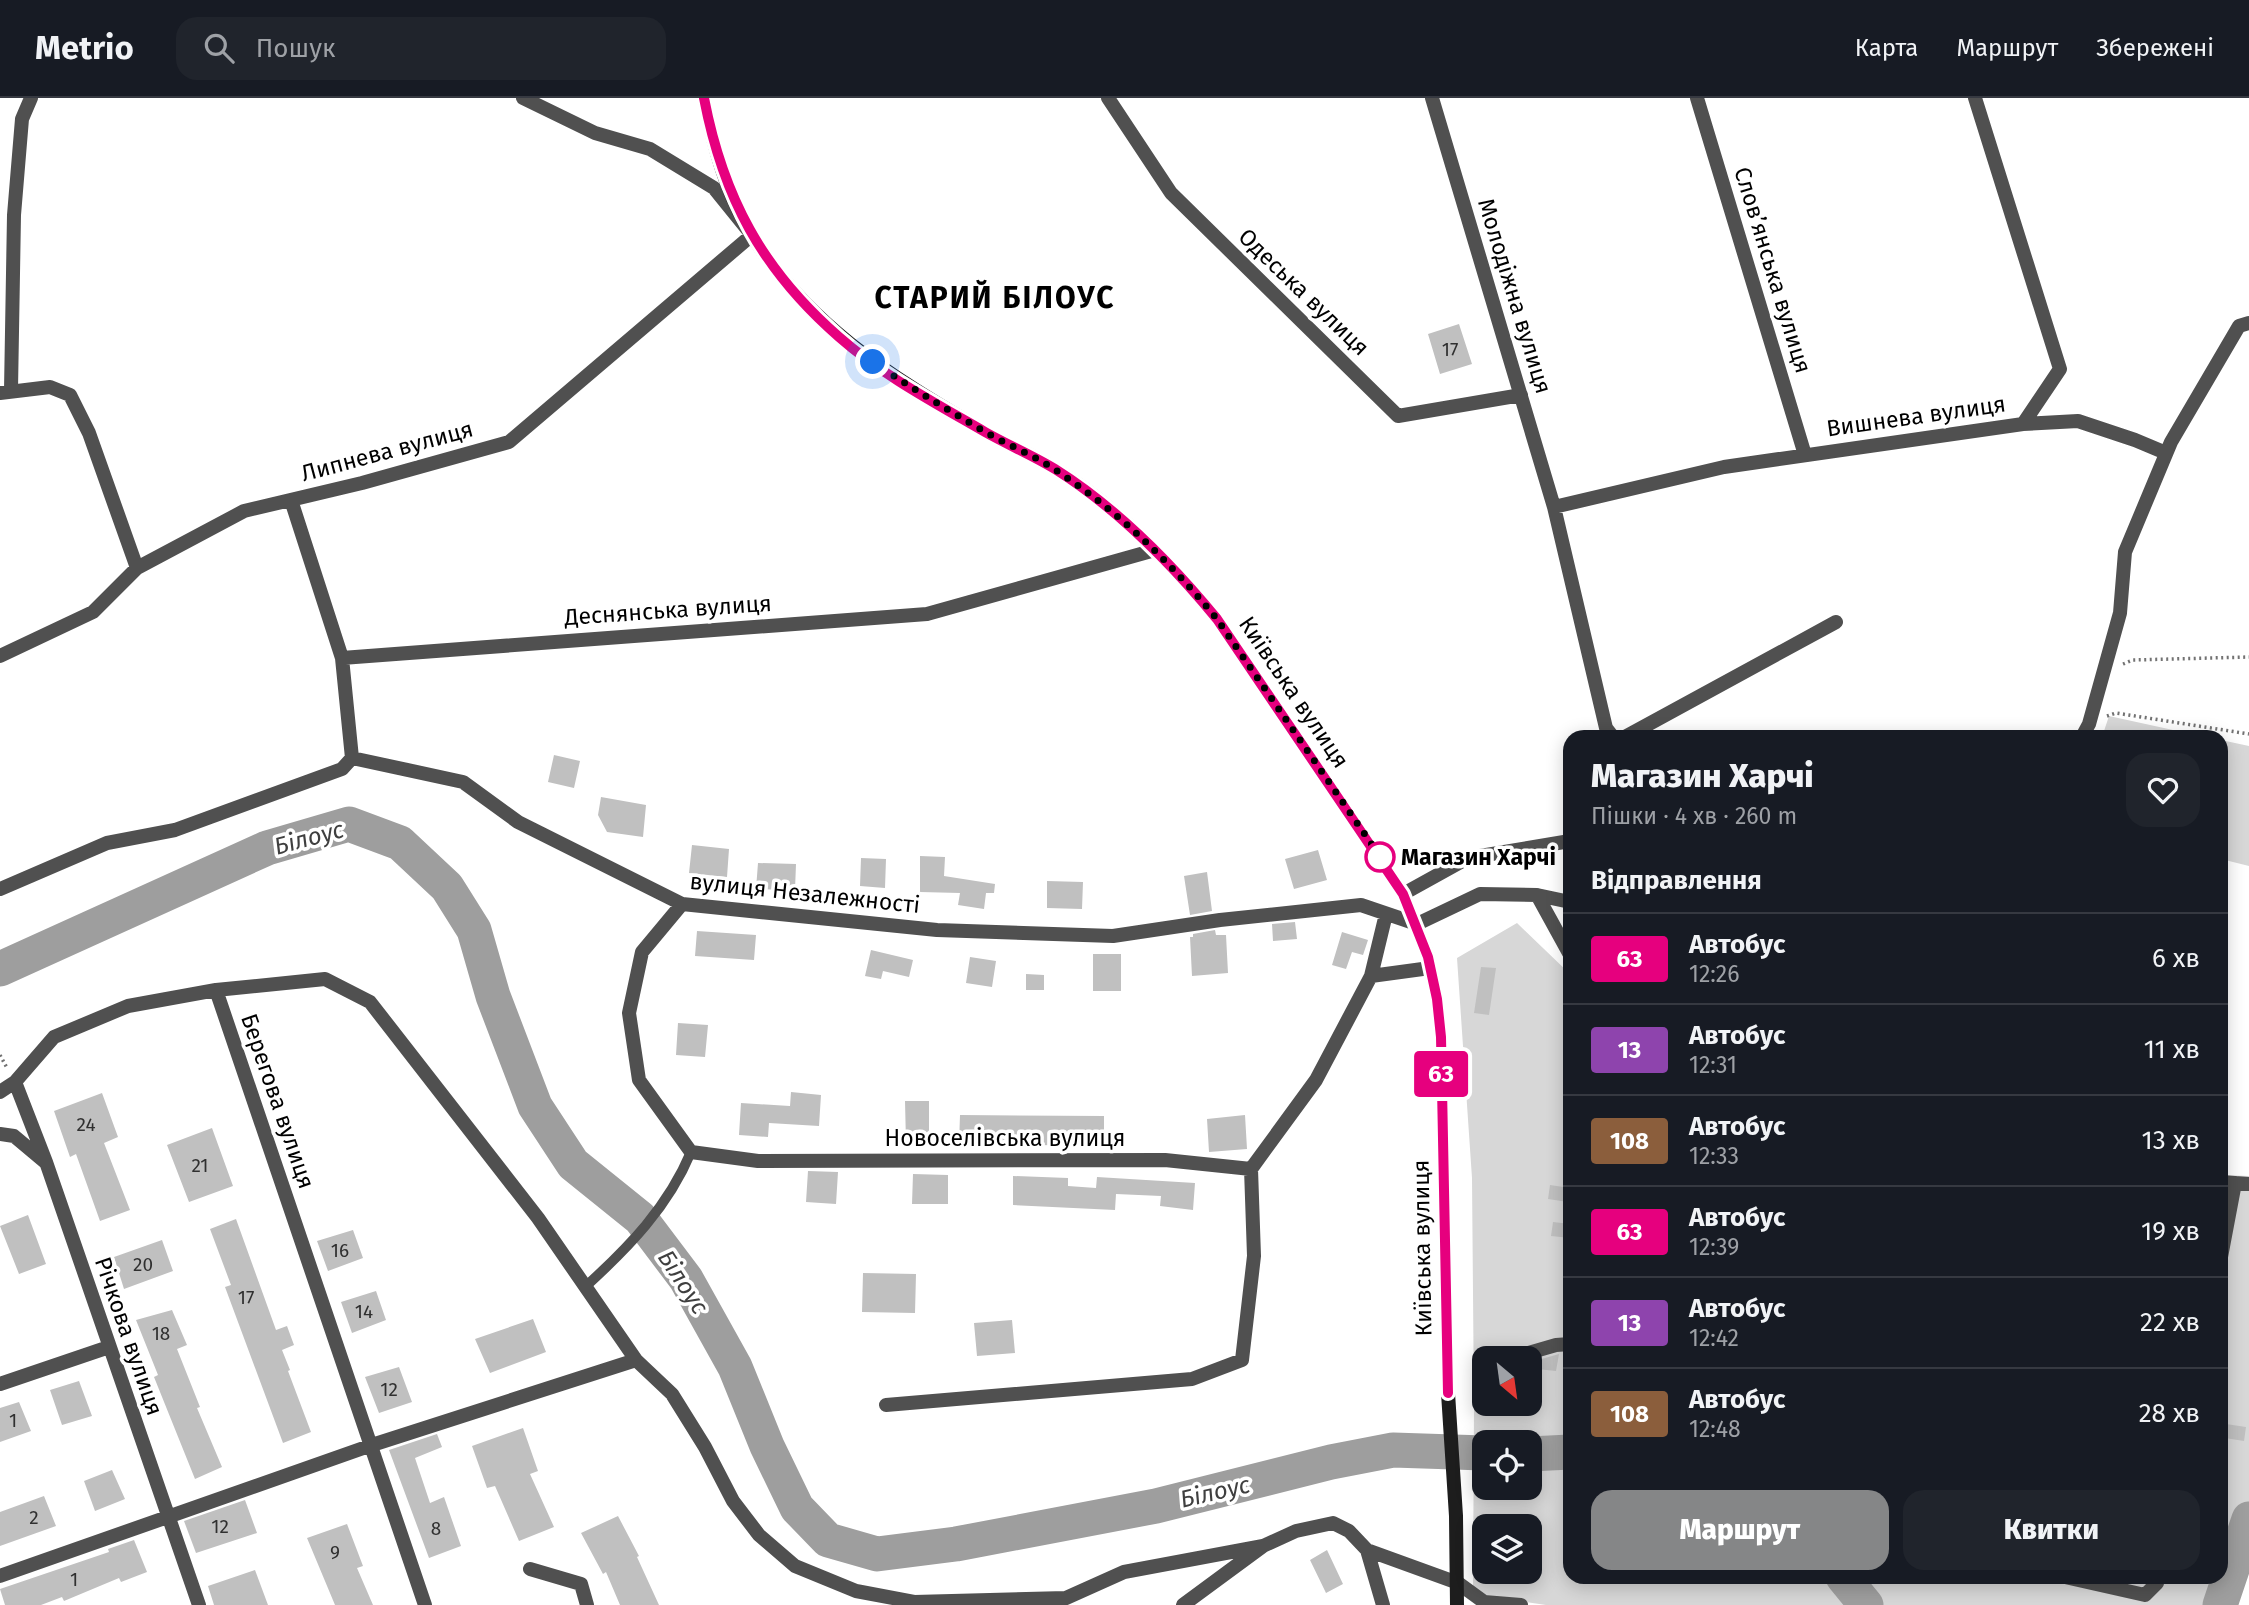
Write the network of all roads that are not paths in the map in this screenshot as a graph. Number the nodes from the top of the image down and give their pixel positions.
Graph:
1 (31, 98) edge
2 (523, 98) edge
3 (704, 98) edge
4 (1108, 98) edge
5 (1432, 98) edge
6 (1698, 98) edge
7 (1975, 98) edge
8 (752, 235) junction
9 (2249, 323) edge
10 (6, 392) edge
11 (1521, 395) junction
12 (2023, 424) junction
13 (2166, 453) junction
14 (1805, 455) junction
15 (291, 500) junction
16 (1555, 507) junction
17 (1155, 550) junction
18 (137, 568) junction
19 (1836, 622) dead end
20 (0, 656) edge
21 (342, 658) junction
22 (1608, 730) edge
23 (1638, 730) edge
24 (2085, 730) edge
25 (352, 758) junction
26 (1563, 842) edge
27 (0, 889) edge
28 (1403, 894) junction
29 (1536, 895) junction
30 (1563, 901) edge
31 (682, 904) junction
32 (1386, 914) junction
33 (1417, 925) junction
34 (1563, 943) edge
35 (1430, 968) junction
36 (1371, 976) junction
37 (216, 990) junction
38 (15, 1082) junction
39 (0, 1092) edge
40 (0, 1134) edge
41 (691, 1152) junction
42 (46, 1163) junction
43 (1251, 1169) junction
44 (2235, 1183) edge
45 (2228, 1220) edge
46 (585, 1287) junction
47 (1563, 1344) edge
48 (108, 1347) junction
49 (1542, 1349) edge
50 (636, 1360) junction
51 (0, 1384) edge
52 (886, 1405) dead end
53 (372, 1445) junction
54 (168, 1517) junction
55 (1263, 1546) junction
56 (1367, 1550) junction
57 (530, 1569) dead end
58 (0, 1576) edge
59 (1458, 1583) junction
60 (2096, 1584) edge
61 (2156, 1584) edge
62 (199, 1605) edge
63 (425, 1605) edge
64 (587, 1605) edge
65 (1183, 1605) edge
66 (1383, 1605) edge
67 (1457, 1605) edge
68 (1521, 1605) edge

1 - 10 street
2 - 8 street
3 - 8 main road, Київська вулиця
4 - 11 street, Одеська вулиця
5 - 11 street, Молодіжна вулиця
6 - 14 street, Словʼянська вулиця
7 - 12 street, Вишнева вулиця
8 - 15 street, Липнева вулиця
8 - 17 main road, Київська вулиця
9 - 13 street
10 - 18 street
11 - 16 street, Молодіжна вулиця
12 - 13 street
12 - 14 street, Вишнева вулиця
13 - 24 street
14 - 16 street, Вишнева вулиця
15 - 18 street, Липнева вулиця
15 - 21 street
16 - 22 street, Молодіжна вулиця
17 - 21 street, Деснянська вулиця
17 - 28 main road, Київська вулиця
18 - 20 street, Липнева вулиця
19 - 23 street
21 - 25 street
25 - 27 street
25 - 31 street, вулиця Незалежності
26 - 28 street
28 - 33 main road, Київська вулиця
29 - 30 street
29 - 33 street
29 - 34 street
31 - 32 street, вулиця Незалежності
31 - 41 street
32 - 33 street, вулиця Незалежності
32 - 36 street
33 - 35 main road, Київська вулиця
35 - 36 street
35 - 59 main road, Київська вулиця
36 - 43 street
37 - 38 street
37 - 46 street
37 - 53 street, Берегова вулиця
38 - 39 street
38 - 42 street, Річкова вулиця
40 - 42 street
41 - 43 street, Новоселівська вулиця
41 - 46 lane
42 - 48 street, Річкова вулиця
43 - 52 street
44 - 45 street
46 - 50 street
47 - 49 street
48 - 51 street
48 - 54 street, Річкова вулиця
50 - 53 street
50 - 55 street
53 - 54 street
53 - 63 street, Берегова вулиця
54 - 58 street
54 - 62 street, Річкова вулиця
55 - 56 street
55 - 65 street
56 - 59 street
56 - 66 street
57 - 64 street
59 - 67 main road, Київська вулиця
59 - 68 street
60 - 61 street

